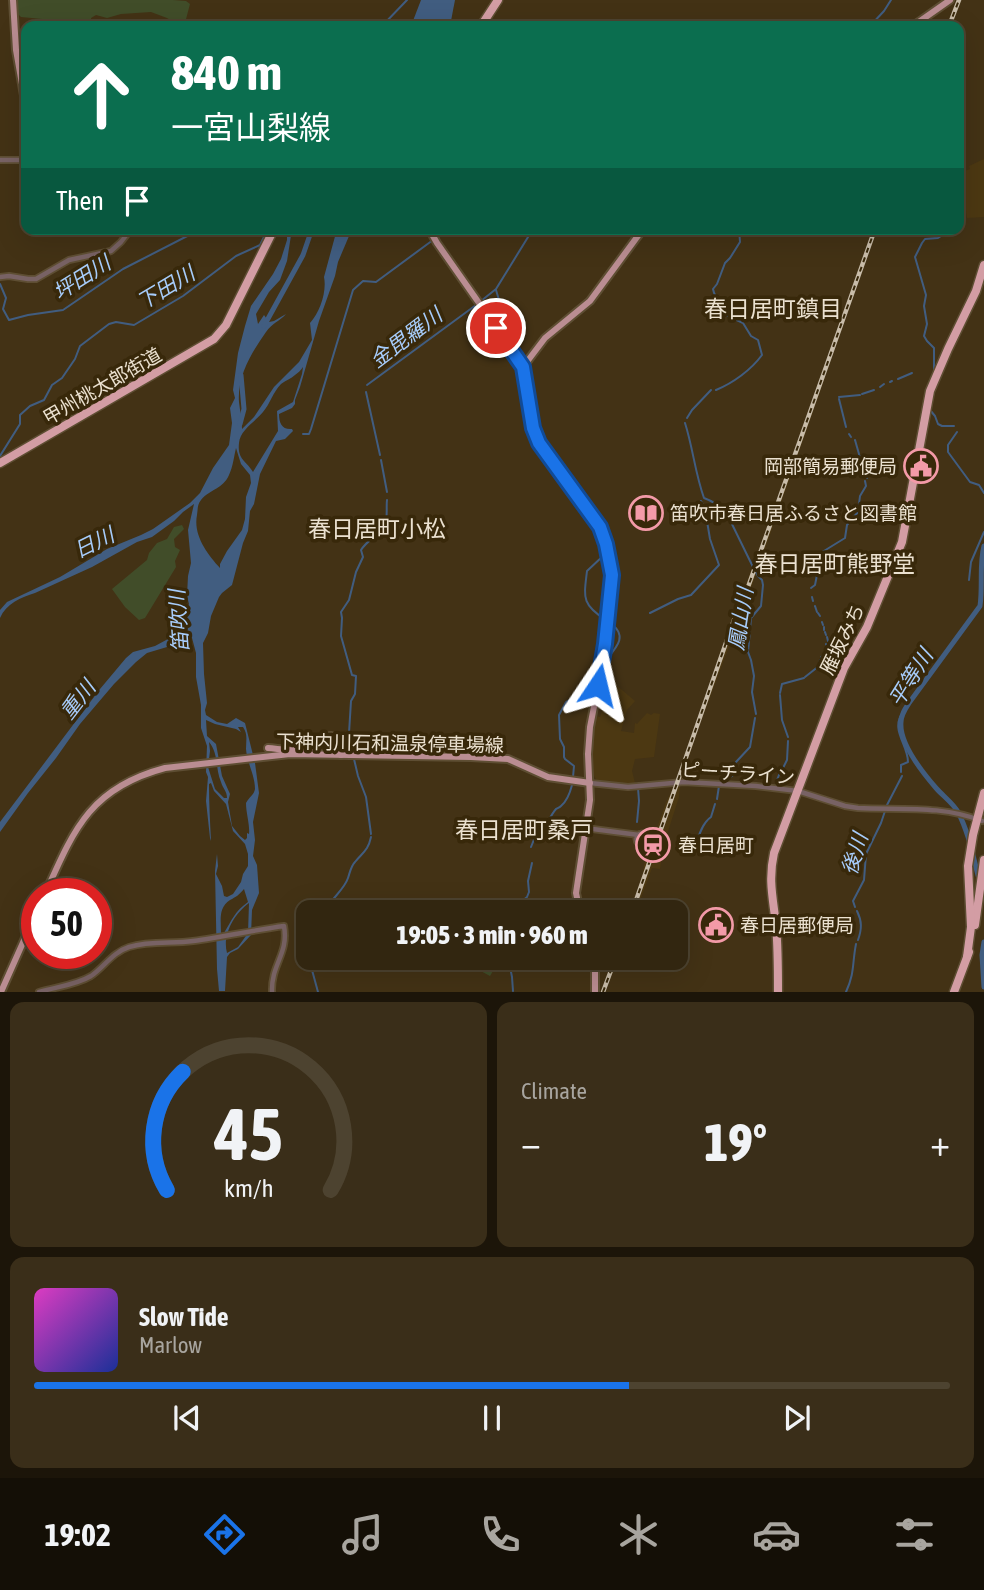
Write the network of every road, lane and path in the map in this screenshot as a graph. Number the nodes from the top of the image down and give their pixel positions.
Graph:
1 (13, 0) edge
2 (498, 0) edge
3 (950, 0) edge
4 (484, 21) edge
5 (920, 21) edge
6 (21, 78) edge
7 (0, 159) edge
8 (21, 160) edge
9 (126, 235) edge
10 (271, 235) edge
11 (434, 235) edge
12 (639, 235) edge
13 (984, 265) edge
14 (0, 277) edge
15 (982, 283) edge
16 (524, 366) junction
17 (0, 463) edge
18 (268, 748) dead end
19 (341, 755) junction
20 (590, 783) junction
21 (798, 790) junction
22 (984, 793) edge
23 (980, 820) junction
24 (585, 828) junction
25 (638, 837) dead end
26 (983, 864) edge
27 (52, 878) edge
28 (984, 893) edge
29 (577, 900) edge
30 (979, 909) junction
31 (21, 947) edge
32 (967, 957) junction
33 (595, 970) edge
34 (1, 992) edge
35 (39, 992) edge
36 (272, 992) edge
37 (595, 992) edge
38 (778, 992) edge
39 (954, 992) edge

1 - 6 main road
2 - 4 highway
3 - 5 main road
7 - 8 street
9 - 14 street
10 - 17 highway, 甲州桃太郎街道
11 - 16 main road
12 - 16 main road
13 - 15 highway, 雁坂みち
15 - 21 highway, 雁坂みち
16 - 20 main road
18 - 19 main road
19 - 20 main road, 下神内川石和温泉停車場線
19 - 27 main road, 下神内川石和温泉停車場線
20 - 21 street, ピーチライン
20 - 24 main road
21 - 23 street, ピーチライン
21 - 38 highway, 雁坂みち
22 - 23 highway
23 - 32 highway
24 - 25 street
24 - 29 main road
26 - 30 highway
28 - 30 highway
30 - 32 highway
31 - 34 main road
32 - 39 highway
33 - 37 main road
35 - 36 street

